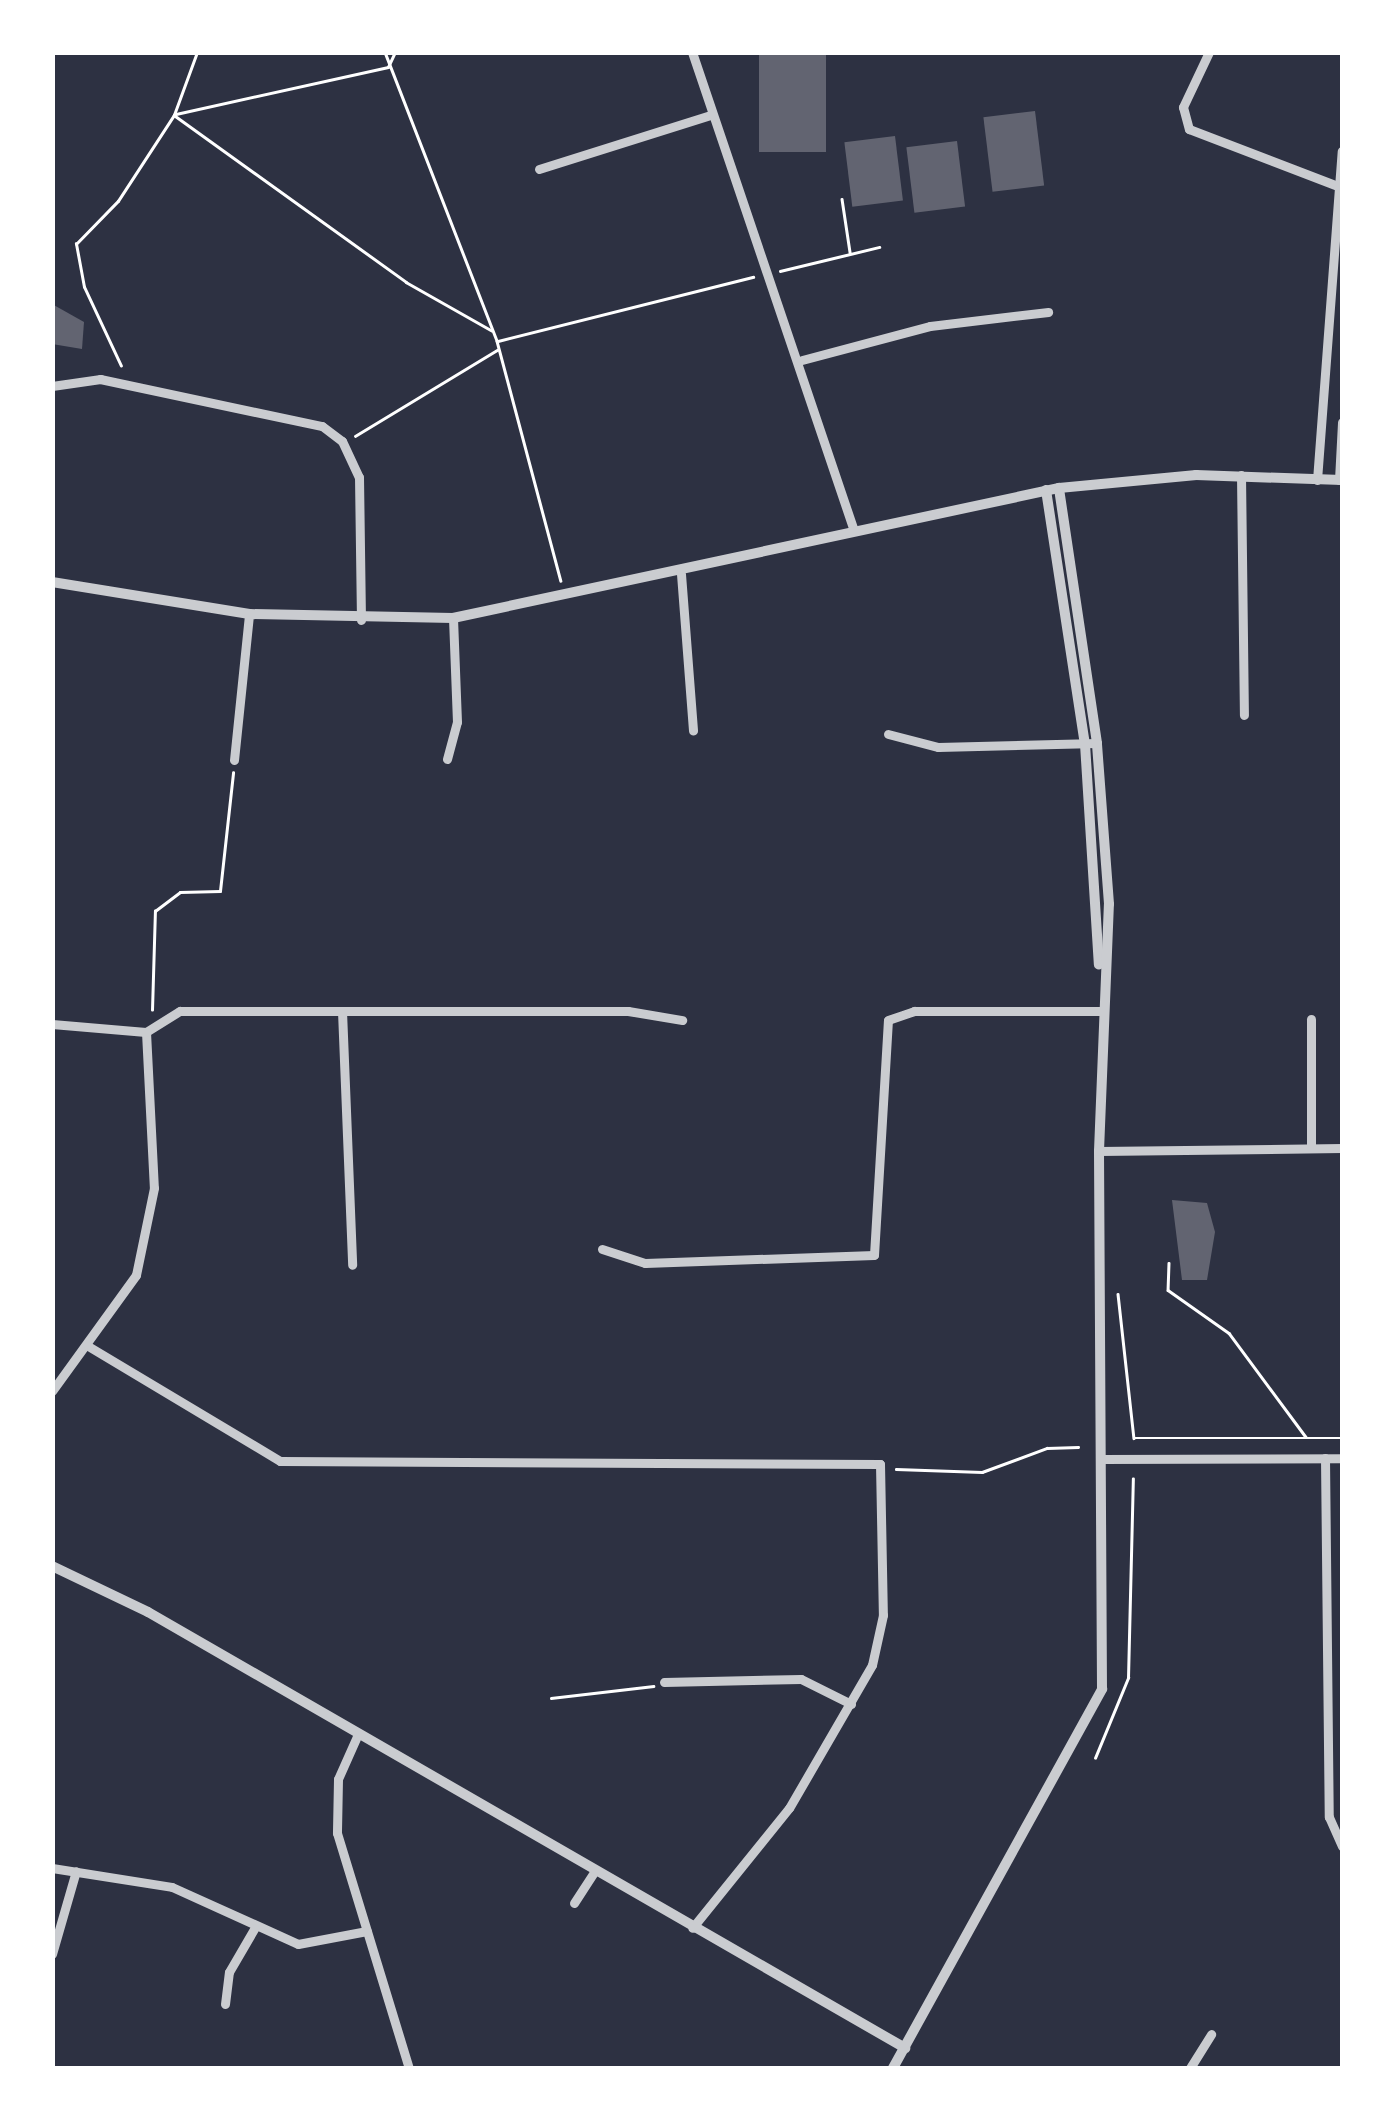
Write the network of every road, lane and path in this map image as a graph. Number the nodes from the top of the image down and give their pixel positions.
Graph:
1 (197, 52) edge
2 (385, 52) edge
3 (395, 52) edge
4 (692, 52) edge
5 (1209, 52) edge
6 (388, 67) junction
7 (174, 115) junction
8 (710, 115) junction
9 (1342, 151) edge
10 (539, 169) dead end
11 (1340, 188) edge
12 (842, 199) dead end
13 (879, 247) dead end
14 (850, 254) junction
15 (775, 272) dead end
16 (756, 276) dead end
17 (1048, 312) dead end
18 (492, 330) junction
19 (497, 341) junction
20 (498, 349) junction
21 (802, 360) junction
22 (121, 366) dead end
23 (52, 386) edge
24 (1342, 422) edge
25 (356, 436) dead end
26 (1241, 475) junction
27 (1318, 480) junction
28 (1340, 480) edge
29 (1059, 488) junction
30 (1046, 490) junction
31 (852, 528) junction
32 (681, 574) junction
33 (561, 582) dead end
34 (54, 587) edge
35 (249, 614) junction
36 (453, 618) junction
37 (361, 620) junction
38 (1244, 715) dead end
39 (694, 731) dead end
40 (888, 734) dead end
41 (1098, 743) junction
42 (1084, 744) junction
43 (448, 758) dead end
44 (234, 760) joint
45 (1101, 1011) junction
46 (342, 1012) junction
47 (1310, 1019) dead end
48 (682, 1020) dead end
49 (52, 1024) edge
50 (150, 1029) junction
51 (1311, 1148) junction
52 (1342, 1148) edge
53 (1099, 1150) junction
54 (602, 1249) dead end
55 (1169, 1264) dead end
56 (352, 1265) dead end
57 (1118, 1294) dead end
58 (88, 1346) junction
59 (52, 1391) edge
60 (1307, 1438) junction
61 (1342, 1438) edge
62 (1078, 1448) dead end
63 (1325, 1458) junction
64 (1342, 1458) edge
65 (1102, 1459) junction
66 (880, 1464) junction
67 (1133, 1479) dead end
68 (52, 1566) edge
69 (664, 1682) joint
70 (552, 1698) dead end
71 (851, 1704) junction
72 (358, 1734) junction
73 (1095, 1758) dead end
74 (1342, 1846) edge
75 (52, 1868) edge
76 (76, 1871) junction
77 (594, 1871) junction
78 (574, 1903) dead end
79 (692, 1928) junction
80 (254, 1929) junction
81 (366, 1932) junction
82 (52, 1954) edge
83 (225, 2004) dead end
84 (1211, 2034) dead end
85 (904, 2048) junction
86 (409, 2068) edge
87 (893, 2068) edge
88 (1190, 2068) edge

1 - 7 path
2 - 6 path
3 - 6 path
4 - 8 street
5 - 11 street
6 - 7 path
6 - 18 path
7 - 18 path
7 - 22 path
8 - 10 street
8 - 21 street
9 - 11 street
11 - 27 street
12 - 14 path
13 - 14 path
14 - 15 path
16 - 19 path
17 - 21 street
18 - 19 path
19 - 20 path
20 - 25 path
20 - 33 path
21 - 31 street
23 - 37 street
24 - 28 street
26 - 27 street
26 - 29 street
26 - 38 street
27 - 28 street
29 - 30 street
29 - 41 street
30 - 31 street
30 - 42 street
31 - 32 street
32 - 36 street
32 - 39 street
34 - 35 street
35 - 37 street
35 - 44 street
36 - 37 street
36 - 43 street
40 - 42 street
41 - 42 street
41 - 45 street
42 - 45 street
44 - 50 path
45 - 53 street
45 - 54 street
46 - 48 street
46 - 50 street
46 - 56 street
47 - 51 street
49 - 50 street
50 - 58 street
51 - 52 street
51 - 53 street
53 - 65 street
55 - 60 path
57 - 60 path
58 - 59 street
58 - 66 street
60 - 61 path
62 - 66 path
63 - 64 street
63 - 65 street
63 - 74 street
65 - 85 street
66 - 71 street
67 - 73 path
68 - 72 street
69 - 70 path
69 - 71 street
71 - 79 street
72 - 77 street
72 - 81 street
75 - 76 street
76 - 80 street
76 - 82 street
77 - 78 street
77 - 79 street
79 - 85 street
80 - 81 street
80 - 83 street
81 - 86 street
84 - 88 street
85 - 87 street

